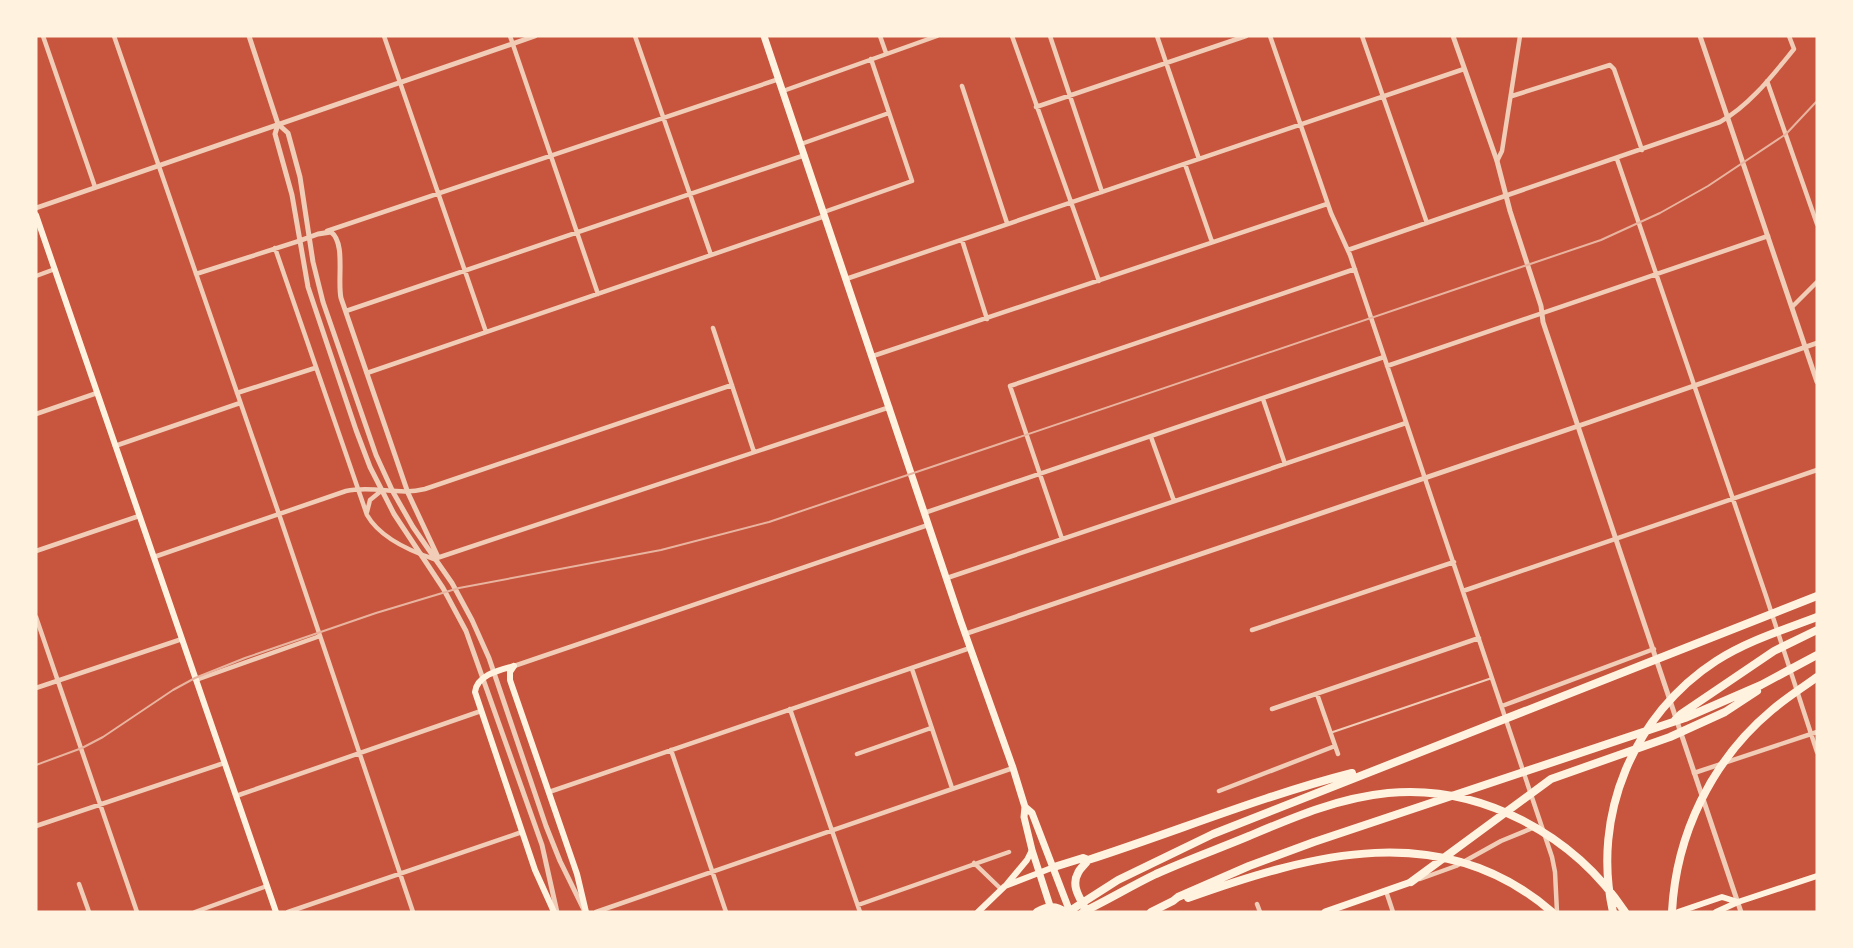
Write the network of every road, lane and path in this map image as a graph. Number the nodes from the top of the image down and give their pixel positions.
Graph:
1 (44, 36) edge
2 (114, 36) edge
3 (249, 36) edge
4 (384, 36) edge
5 (510, 36) edge
6 (535, 36) edge
7 (635, 36) edge
8 (764, 36) edge
9 (880, 36) edge
10 (937, 36) edge
11 (1012, 36) edge
12 (1050, 36) edge
13 (1157, 36) edge
14 (1246, 36) edge
15 (1270, 36) edge
16 (1362, 36) edge
17 (1453, 36) edge
18 (1520, 36) edge
19 (1700, 36) edge
20 (1789, 36) edge
21 (513, 44) junction
22 (886, 53) junction
23 (871, 58) junction
24 (1166, 64) junction
25 (1464, 69) junction
26 (779, 79) junction
27 (1767, 81) junction
28 (400, 82) junction
29 (962, 86) dead end
30 (783, 91) junction
31 (1071, 96) junction
32 (1383, 96) junction
33 (1512, 96) junction
34 (1036, 106) junction
35 (889, 113) junction
36 (663, 118) junction
37 (1727, 118) junction
38 (278, 124) junction
39 (1300, 124) junction
40 (801, 144) junction
41 (1642, 150) junction
42 (805, 155) junction
43 (551, 156) junction
44 (1199, 159) junction
45 (1617, 159) junction
46 (1497, 161) junction
47 (1185, 164) junction
48 (158, 165) junction
49 (94, 187) junction
50 (1102, 192) junction
51 (439, 194) junction
52 (689, 194) junction
53 (1506, 196) junction
54 (1071, 202) junction
55 (1327, 204) junction
56 (36, 208) edge
57 (825, 214) junction
58 (36, 215) edge
59 (1007, 223) junction
60 (1427, 223) junction
61 (1817, 224) edge
62 (323, 233) junction
63 (577, 233) junction
64 (1768, 236) junction
65 (310, 237) junction
66 (962, 240) junction
67 (299, 241) junction
68 (1212, 242) junction
69 (275, 248) junction
70 (1348, 250) junction
71 (711, 255) junction
72 (1354, 269) junction
73 (55, 270) junction
74 (465, 270) junction
75 (196, 274) junction
76 (1656, 274) junction
77 (36, 276) edge
78 (846, 279) junction
79 (1100, 281) junction
80 (1817, 282) edge
81 (598, 294) junction
82 (1792, 308) junction
83 (346, 311) junction
84 (1542, 313) junction
85 (987, 319) junction
86 (713, 328) dead end
87 (486, 332) junction
88 (1817, 343) edge
89 (1806, 348) junction
90 (873, 356) junction
91 (1384, 357) junction
92 (1387, 366) junction
93 (315, 368) junction
94 (367, 373) junction
95 (1817, 382) edge
96 (732, 385) junction
97 (1694, 387) junction
98 (97, 393) junction
99 (237, 393) junction
100 (1263, 399) junction
101 (240, 403) junction
102 (890, 407) junction
103 (36, 414) edge
104 (1407, 423) junction
105 (1578, 426) junction
106 (1151, 436) junction
107 (115, 446) junction
108 (754, 452) junction
109 (1285, 464) junction
110 (1817, 471) edge
111 (1039, 474) junction
112 (1425, 478) junction
113 (357, 489) junction
114 (382, 491) junction
115 (408, 493) junction
116 (1733, 499) junction
117 (1173, 501) junction
118 (279, 513) junction
119 (924, 513) junction
120 (367, 515) junction
121 (139, 516) junction
122 (928, 525) junction
123 (1062, 539) junction
124 (1616, 539) junction
125 (36, 551) edge
126 (154, 557) junction
127 (439, 559) junction
128 (1454, 562) junction
129 (947, 578) junction
130 (1463, 591) junction
131 (1817, 596) edge
132 (36, 616) edge
133 (1817, 617) edge
134 (1252, 630) dead end
135 (1817, 630) edge
136 (965, 634) junction
137 (320, 636) junction
138 (1479, 638) junction
139 (182, 639) junction
140 (970, 648) junction
141 (1654, 649) junction
142 (1817, 655) edge
143 (514, 666) junction
144 (912, 669) junction
145 (1785, 673) junction
146 (1817, 677) edge
147 (1492, 678) junction
148 (196, 680) junction
149 (58, 681) junction
150 (36, 688) edge
151 (1317, 694) junction
152 (1502, 706) junction
153 (1272, 709) dead end
154 (790, 710) junction
155 (481, 711) junction
156 (1673, 723) junction
157 (931, 728) junction
158 (1817, 732) edge
159 (1330, 733) junction
160 (1811, 734) junction
161 (1335, 746) junction
162 (671, 750) junction
163 (1817, 752) edge
164 (359, 753) junction
165 (857, 754) dead end
166 (1338, 754) dead end
167 (224, 763) junction
168 (1012, 768) junction
169 (1694, 773) junction
170 (1334, 781) junction
171 (952, 788) junction
172 (1219, 791) dead end
173 (549, 792) junction
174 (236, 796) junction
175 (100, 804) junction
176 (1025, 807) junction
177 (1542, 825) junction
178 (36, 826) edge
179 (831, 830) junction
180 (522, 831) junction
181 (1032, 850) junction
182 (1009, 852) dead end
183 (1088, 860) junction
184 (974, 864) junction
185 (1054, 867) junction
186 (713, 872) junction
187 (400, 873) junction
188 (1039, 873) junction
189 (1817, 876) edge
190 (1411, 882) junction
191 (80, 884) dead end
192 (267, 886) junction
193 (1003, 888) junction
194 (1386, 891) junction
195 (1177, 900) junction
196 (1738, 902) junction
197 (1257, 904) dead end
198 (858, 905) junction
199 (1051, 909) edge
200 (89, 912) edge
201 (137, 912) edge
202 (195, 912) edge
203 (276, 912) edge
204 (288, 912) edge
205 (413, 912) edge
206 (555, 912) edge
207 (586, 912) edge
208 (596, 912) edge
209 (726, 912) edge
210 (860, 912) edge
211 (978, 912) edge
212 (1037, 912) edge
213 (1068, 912) edge
214 (1085, 912) edge
215 (1151, 912) edge
216 (1260, 912) edge
217 (1325, 912) edge
218 (1393, 912) edge
219 (1552, 912) edge
220 (1557, 912) edge
221 (1613, 912) edge
222 (1625, 912) edge
223 (1672, 912) edge
224 (1678, 912) edge
225 (1716, 912) edge
226 (1741, 912) edge

1 - 49 street
2 - 48 street
3 - 38 street
4 - 28 street
5 - 21 street
6 - 21 street
7 - 36 street
8 - 26 main road
9 - 22 street
10 - 22 street
11 - 34 street
12 - 31 street
13 - 24 street
14 - 24 street
15 - 39 street
16 - 32 street
17 - 25 street
18 - 33 street
19 - 37 street
20 - 27 street
21 - 28 street
21 - 43 street
22 - 23 street
23 - 30 street
23 - 35 street
24 - 31 street
24 - 44 street
25 - 32 street
25 - 46 street
26 - 30 main road
26 - 36 street
27 - 37 street
27 - 61 street
28 - 38 street
28 - 51 street
29 - 59 street
30 - 40 main road
31 - 34 street
31 - 50 street
32 - 39 street
32 - 60 street
33 - 41 street
33 - 46 street
34 - 54 street
35 - 40 street
35 - 57 street
36 - 43 street
36 - 52 street
37 - 41 street
37 - 64 street
38 - 48 street
38 - 65 street
38 - 67 street
39 - 44 street
39 - 55 street
40 - 42 main road
41 - 45 street
42 - 52 street
42 - 57 main road
43 - 51 street
43 - 63 street
44 - 47 street
45 - 53 street
45 - 76 street
46 - 53 street
47 - 50 street
47 - 68 street
48 - 49 street
48 - 75 street
49 - 56 street
50 - 54 street
51 - 62 street
51 - 74 street
52 - 63 street
52 - 71 street
53 - 60 street
53 - 84 street
54 - 59 street
54 - 79 street
55 - 68 street
55 - 70 street
57 - 71 street
57 - 78 main road
58 - 73 main road
59 - 66 street
60 - 70 street
62 - 65 street
62 - 83 street
63 - 74 street
63 - 81 street
64 - 76 street
64 - 82 street
65 - 67 street
65 - 207 street
66 - 78 street
66 - 85 street
67 - 69 street
67 - 206 street
68 - 79 street
69 - 75 street
69 - 93 street
70 - 72 street
71 - 81 street
72 - 91 street
72 - 111 street
73 - 77 street
73 - 98 main road
74 - 83 street
74 - 87 street
75 - 99 street
76 - 84 street
76 - 97 street
78 - 90 main road
79 - 85 street
80 - 82 street
81 - 87 street
82 - 89 street
83 - 94 street
84 - 92 street
84 - 105 street
85 - 90 street
86 - 96 street
87 - 94 street
88 - 89 street
89 - 95 street
89 - 97 street
90 - 102 main road
91 - 92 street
91 - 100 street
92 - 104 street
93 - 99 street
93 - 113 street
94 - 115 street
96 - 108 street
96 - 115 street
97 - 105 street
97 - 116 street
98 - 103 street
98 - 107 main road
99 - 101 street
100 - 106 street
100 - 109 street
101 - 107 street
101 - 118 street
102 - 108 street
102 - 119 main road
104 - 109 street
104 - 112 street
105 - 112 street
105 - 124 street
106 - 111 street
106 - 117 street
107 - 121 main road
108 - 127 street
109 - 117 street
110 - 116 street
111 - 119 street
111 - 123 street
112 - 128 street
112 - 136 street
113 - 114 street
113 - 118 street
113 - 120 street
114 - 115 street
114 - 120 street
115 - 127 street
116 - 124 street
116 - 160 street
117 - 123 street
118 - 126 street
118 - 137 street
119 - 122 main road
120 - 127 street
121 - 125 street
121 - 126 main road
122 - 129 main road
122 - 143 street
123 - 129 street
124 - 130 street
124 - 141 street
126 - 139 main road
128 - 130 street
128 - 134 street
129 - 136 main road
130 - 138 street
131 - 170 highway
132 - 149 street
133 - 221 highway
135 - 156 highway
136 - 140 main road
137 - 148 street
137 - 164 street
138 - 147 street
138 - 151 street
139 - 148 main road
139 - 149 street
140 - 144 street
140 - 168 main road
141 - 152 street
141 - 169 street
142 - 145 highway
143 - 155 main road
143 - 173 main road
144 - 154 street
144 - 157 street
145 - 156 highway
145 - 190 highway
146 - 223 highway
147 - 152 street
147 - 159 lane
148 - 167 main road
149 - 150 street
149 - 175 street
151 - 153 street
151 - 159 street
152 - 177 street
154 - 162 street
154 - 179 street
155 - 164 street
155 - 180 main road
156 - 195 highway
157 - 165 street
157 - 171 street
158 - 160 street
159 - 161 street
160 - 163 street
160 - 169 street
161 - 166 street
161 - 172 street
162 - 173 street
162 - 186 street
164 - 174 street
164 - 187 street
167 - 174 main road
167 - 175 street
168 - 171 street
168 - 176 main road
169 - 196 street
170 - 183 highway
170 - 213 highway
171 - 179 street
173 - 207 main road
174 - 192 main road
175 - 178 street
175 - 201 street
176 - 181 main road
176 - 185 main road
177 - 190 street
177 - 220 street
179 - 186 street
179 - 198 street
180 - 187 street
180 - 206 main road
181 - 188 main road
181 - 193 main road
182 - 184 street
183 - 185 highway
183 - 214 highway
184 - 193 street
184 - 198 street
185 - 188 main road
185 - 213 main road
186 - 208 street
186 - 209 street
187 - 204 street
187 - 205 street
188 - 193 main road
188 - 199 main road
189 - 196 main road
190 - 194 main road
191 - 200 street
192 - 202 street
192 - 203 main road
193 - 211 main road
194 - 217 main road
194 - 218 street
195 - 215 highway
195 - 219 highway
196 - 224 main road
196 - 225 main road
196 - 226 street
197 - 216 street
198 - 210 street
199 - 212 highway
199 - 213 highway
214 - 222 highway

